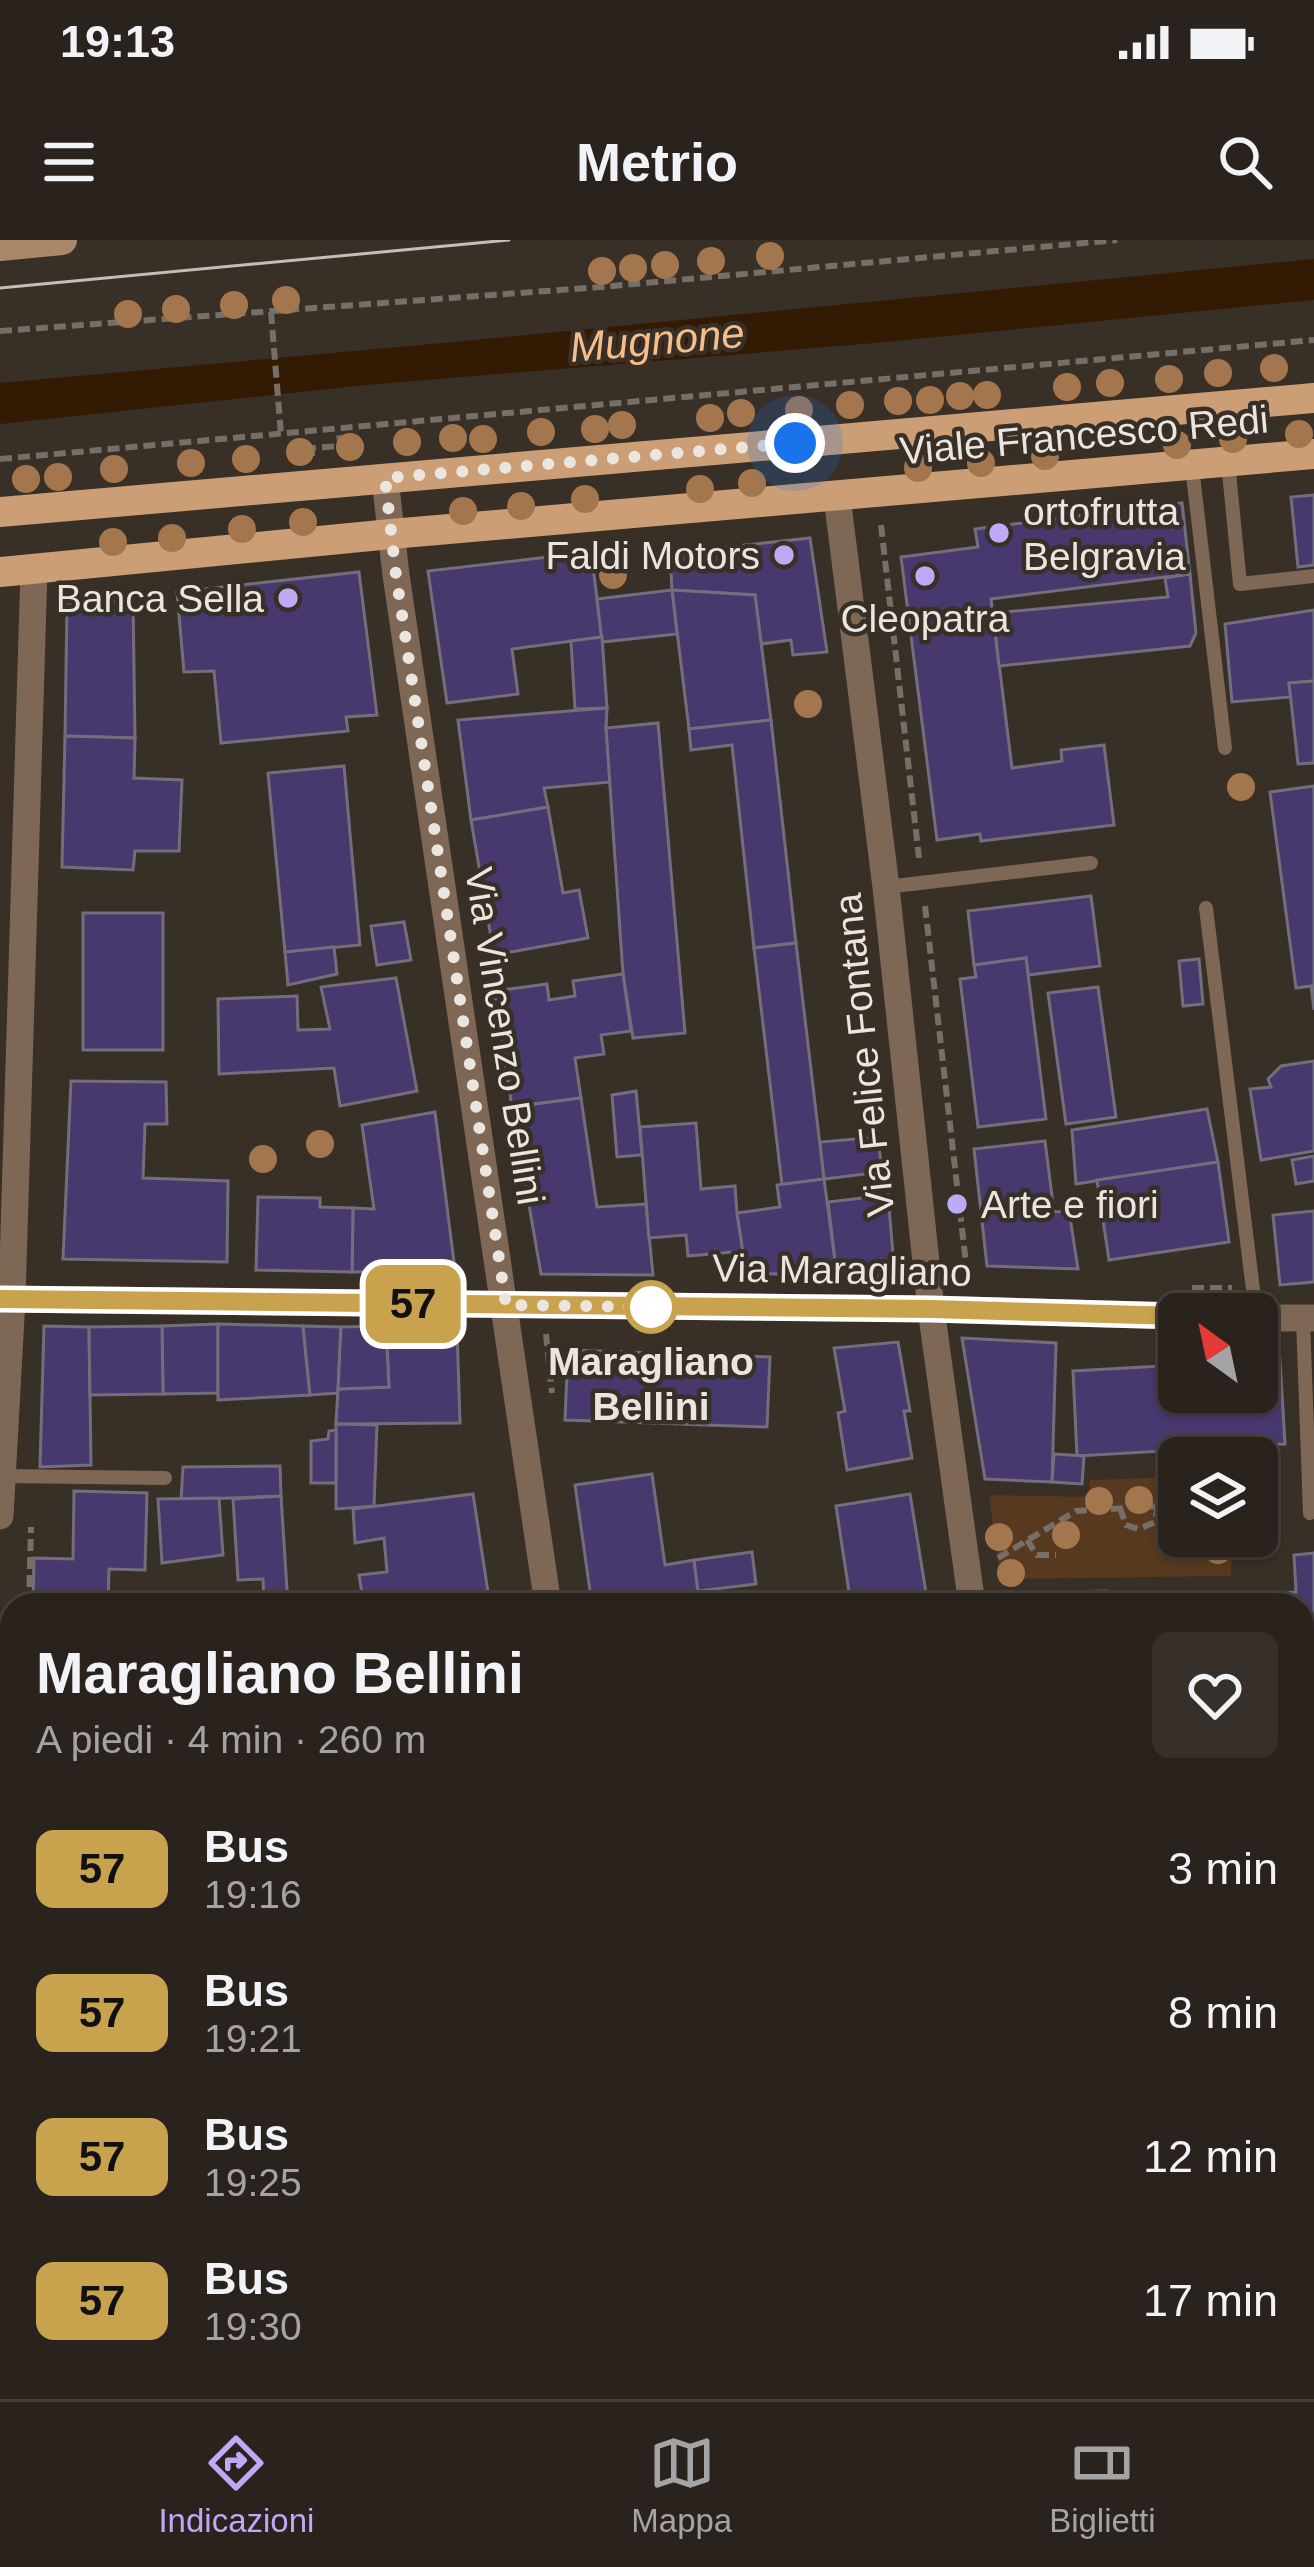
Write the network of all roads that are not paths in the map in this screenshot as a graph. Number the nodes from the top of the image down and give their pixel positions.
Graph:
1 (62, 240) edge
2 (0, 246) edge
3 (1314, 398) edge
4 (1314, 454) edge
5 (1228, 462) junction
6 (1192, 464) junction
7 (385, 478) junction
8 (837, 497) junction
9 (0, 512) edge
10 (391, 534) junction
11 (34, 569) junction
12 (0, 572) edge
13 (1314, 576) edge
14 (1225, 748) dead end
15 (1091, 863) dead end
16 (886, 887) junction
17 (1205, 908) dead end
18 (1255, 1293) edge
19 (6, 1299) edge
20 (506, 1305) junction
21 (931, 1309) junction
22 (1158, 1315) edge
23 (1278, 1317) edge
24 (1309, 1318) edge
25 (2, 1476) edge
26 (165, 1478) dead end
27 (1310, 1513) dead end
28 (0, 1516) edge
29 (546, 1593) edge
30 (970, 1593) edge

1 - 2 street
3 - 7 main road, Viale Francesco Redi
4 - 5 main road, Viale Francesco Redi
5 - 6 main road, Viale Francesco Redi
5 - 13 lane
6 - 8 main road, Viale Francesco Redi
6 - 14 lane
7 - 9 main road, Viale Francesco Redi
7 - 10 street, Via Vincenzo Bellini
8 - 10 main road, Viale Francesco Redi
8 - 16 street, Via Felice Fontana
10 - 11 main road, Viale Francesco Redi
10 - 20 street, Via Vincenzo Bellini
11 - 12 main road, Viale Francesco Redi
11 - 19 street
15 - 16 lane
16 - 21 street, Via Felice Fontana
17 - 18 lane
19 - 20 street, Via Maragliano
19 - 25 street
20 - 21 street, Via Maragliano
20 - 29 street, Via Vincenzo Bellini
21 - 22 street, Via Maragliano
21 - 30 street, Via Felice Fontana
23 - 24 street
24 - 27 lane
25 - 26 lane
25 - 28 street

